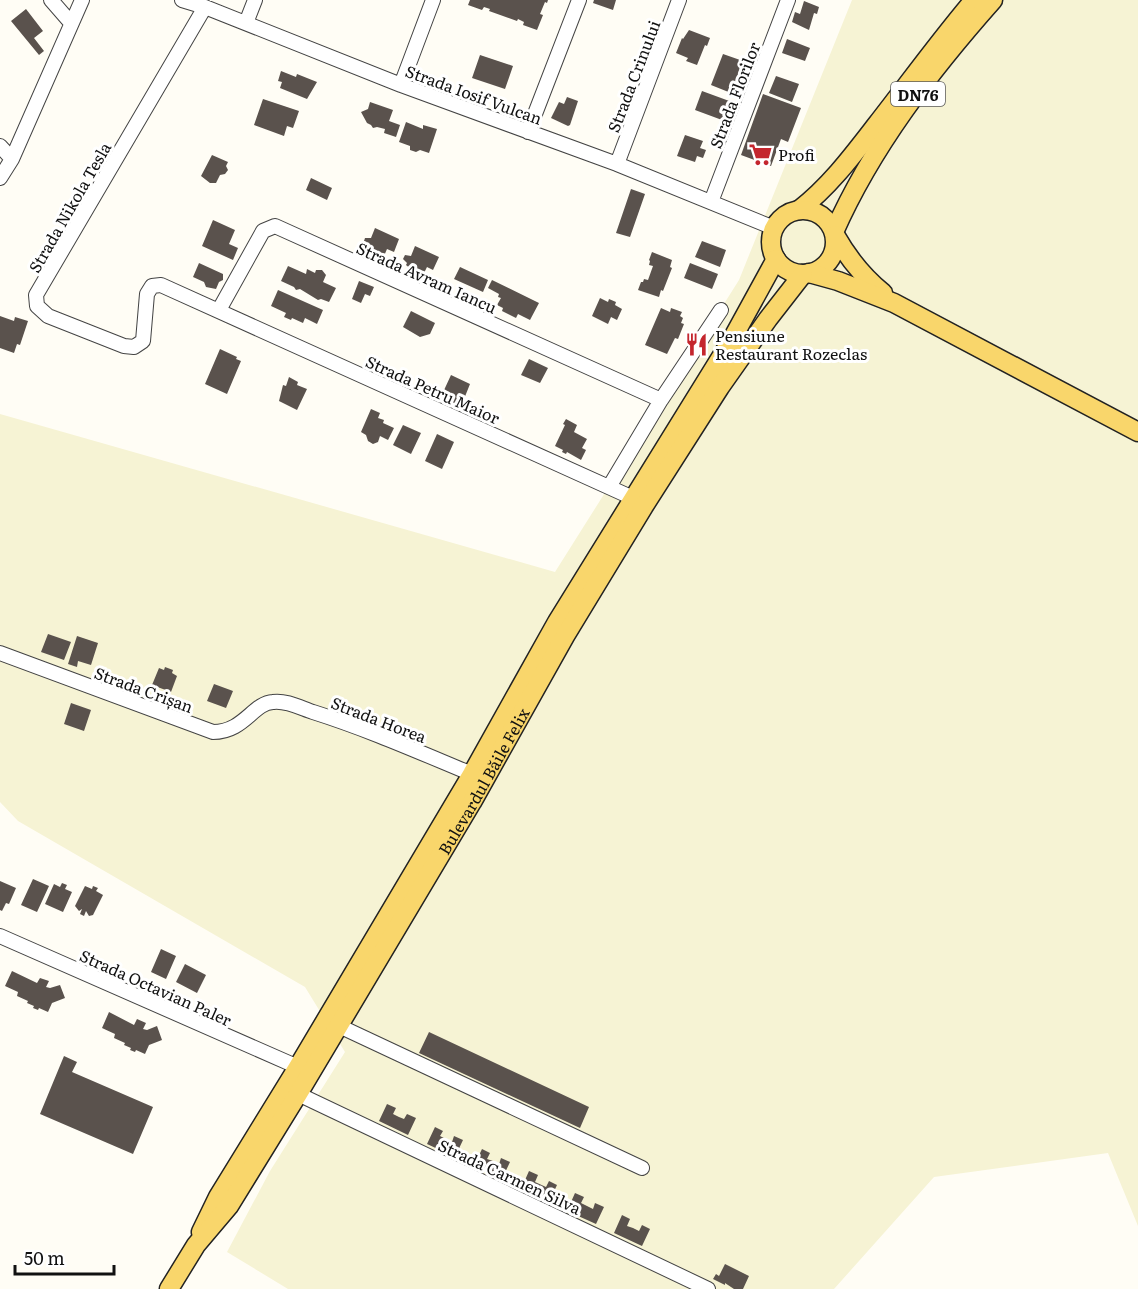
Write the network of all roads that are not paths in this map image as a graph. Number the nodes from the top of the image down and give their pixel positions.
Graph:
1 (51, 0) edge
2 (81, 0) edge
3 (182, 0) edge
4 (255, 0) edge
5 (433, 0) edge
6 (579, 0) edge
7 (679, 0) edge
8 (788, 0) edge
9 (975, 0) edge
10 (993, 0) edge
11 (205, 7) junction
12 (71, 23) junction
13 (246, 23) junction
14 (401, 85) junction
15 (528, 132) junction
16 (0, 146) edge
17 (12, 159) junction
18 (617, 164) junction
19 (0, 178) edge
20 (711, 201) junction
21 (799, 210) junction
22 (774, 228) junction
23 (834, 233) junction
24 (776, 259) junction
25 (806, 273) junction
26 (894, 303) junction
27 (219, 310) junction
28 (721, 310) dead end
29 (661, 400) junction
30 (1138, 432) edge
31 (609, 487) junction
32 (633, 498) junction
33 (0, 653) edge
34 (272, 701) joint
35 (472, 774) junction
36 (0, 936) edge
37 (339, 1026) junction
38 (298, 1067) junction
39 (298, 1094) junction
40 (642, 1168) dead end
41 (196, 1245) junction
42 (169, 1289) edge
43 (708, 1289) edge

1 - 12 street
2 - 12 street
3 - 11 street, Strada Iosif Vulcan
4 - 13 street
5 - 14 street
6 - 15 street
7 - 18 street, Strada Crinului
8 - 20 street, Strada Florilor
9 - 21 main road, DN76
10 - 23 main road, DN76
11 - 13 street, Strada Iosif Vulcan
11 - 27 street, Strada Nikola Tesla
12 - 17 street
13 - 14 street, Strada Iosif Vulcan
14 - 15 street, Strada Iosif Vulcan
15 - 18 street, Strada Iosif Vulcan
16 - 17 street
17 - 19 street
18 - 20 street, Strada Iosif Vulcan
20 - 22 street, Strada Iosif Vulcan
21 - 22 main road
21 - 23 main road
22 - 24 main road
23 - 25 main road, DN76
23 - 26 main road
24 - 25 main road
24 - 32 main road, Bulevardul Băile Felix
25 - 26 main road
25 - 37 main road, Bulevardul Băile Felix
26 - 30 main road
27 - 29 street, Strada Avram Iancu
27 - 31 street, Strada Petru Maior
28 - 29 street
29 - 31 street
31 - 32 street, Strada Petru Maior
32 - 35 main road, Bulevardul Băile Felix
33 - 34 street, Strada Crișan
34 - 35 street, Strada Horea
35 - 38 main road, Bulevardul Băile Felix
36 - 38 street, Strada Octavian Paler
37 - 39 main road, Bulevardul Băile Felix
37 - 40 street
38 - 41 main road, Bulevardul Băile Felix
39 - 41 main road, Bulevardul Băile Felix
39 - 43 street, Strada Carmen Silva
41 - 42 main road, Bulevardul Băile Felix

